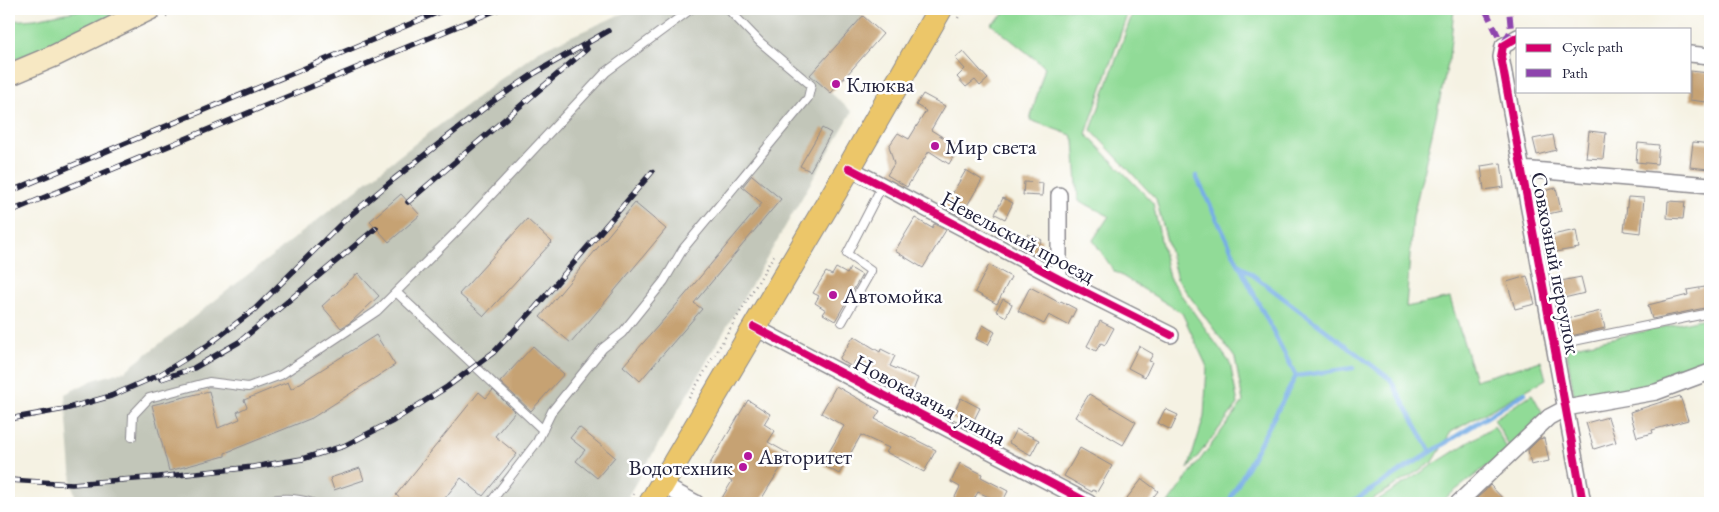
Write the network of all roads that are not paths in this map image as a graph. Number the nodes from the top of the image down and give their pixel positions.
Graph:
1 (150, 9) edge
2 (691, 9) edge
3 (728, 9) edge
4 (940, 9) edge
5 (1516, 38) edge
6 (1692, 54) edge
7 (1710, 56) edge
8 (9, 75) edge
9 (849, 168) junction
10 (1521, 169) junction
11 (1710, 185) edge
12 (882, 186) junction
13 (1059, 195) dead end
14 (1059, 279) junction
15 (396, 292) junction
16 (1710, 313) edge
17 (842, 322) dead end
18 (754, 327) junction
19 (1171, 336) dead end
20 (1554, 345) junction
21 (1710, 372) edge
22 (1566, 408) junction
23 (543, 430) junction
24 (132, 437) dead end
25 (657, 494) edge
26 (256, 503) edge
27 (312, 503) edge
28 (490, 503) edge
29 (696, 503) edge
30 (1090, 503) edge
31 (1458, 503) edge
32 (1583, 503) edge

1 - 8 main road
2 - 15 lane
3 - 23 lane
4 - 9 main road
5 - 10 street, Совхозный переулок
6 - 7 street
9 - 12 street, Невельский проезд
9 - 18 main road
10 - 11 street
10 - 20 street, Совхозный переулок
12 - 14 street, Невельский проезд
12 - 17 lane
13 - 14 street
14 - 19 street, Невельский проезд
15 - 23 lane
15 - 24 lane
16 - 20 lane
18 - 25 main road
18 - 30 street, Новоказачья улица
20 - 22 street, Совхозный переулок
21 - 22 street
22 - 31 street
22 - 32 street, Совхозный переулок
23 - 28 lane
25 - 29 street
26 - 27 lane

